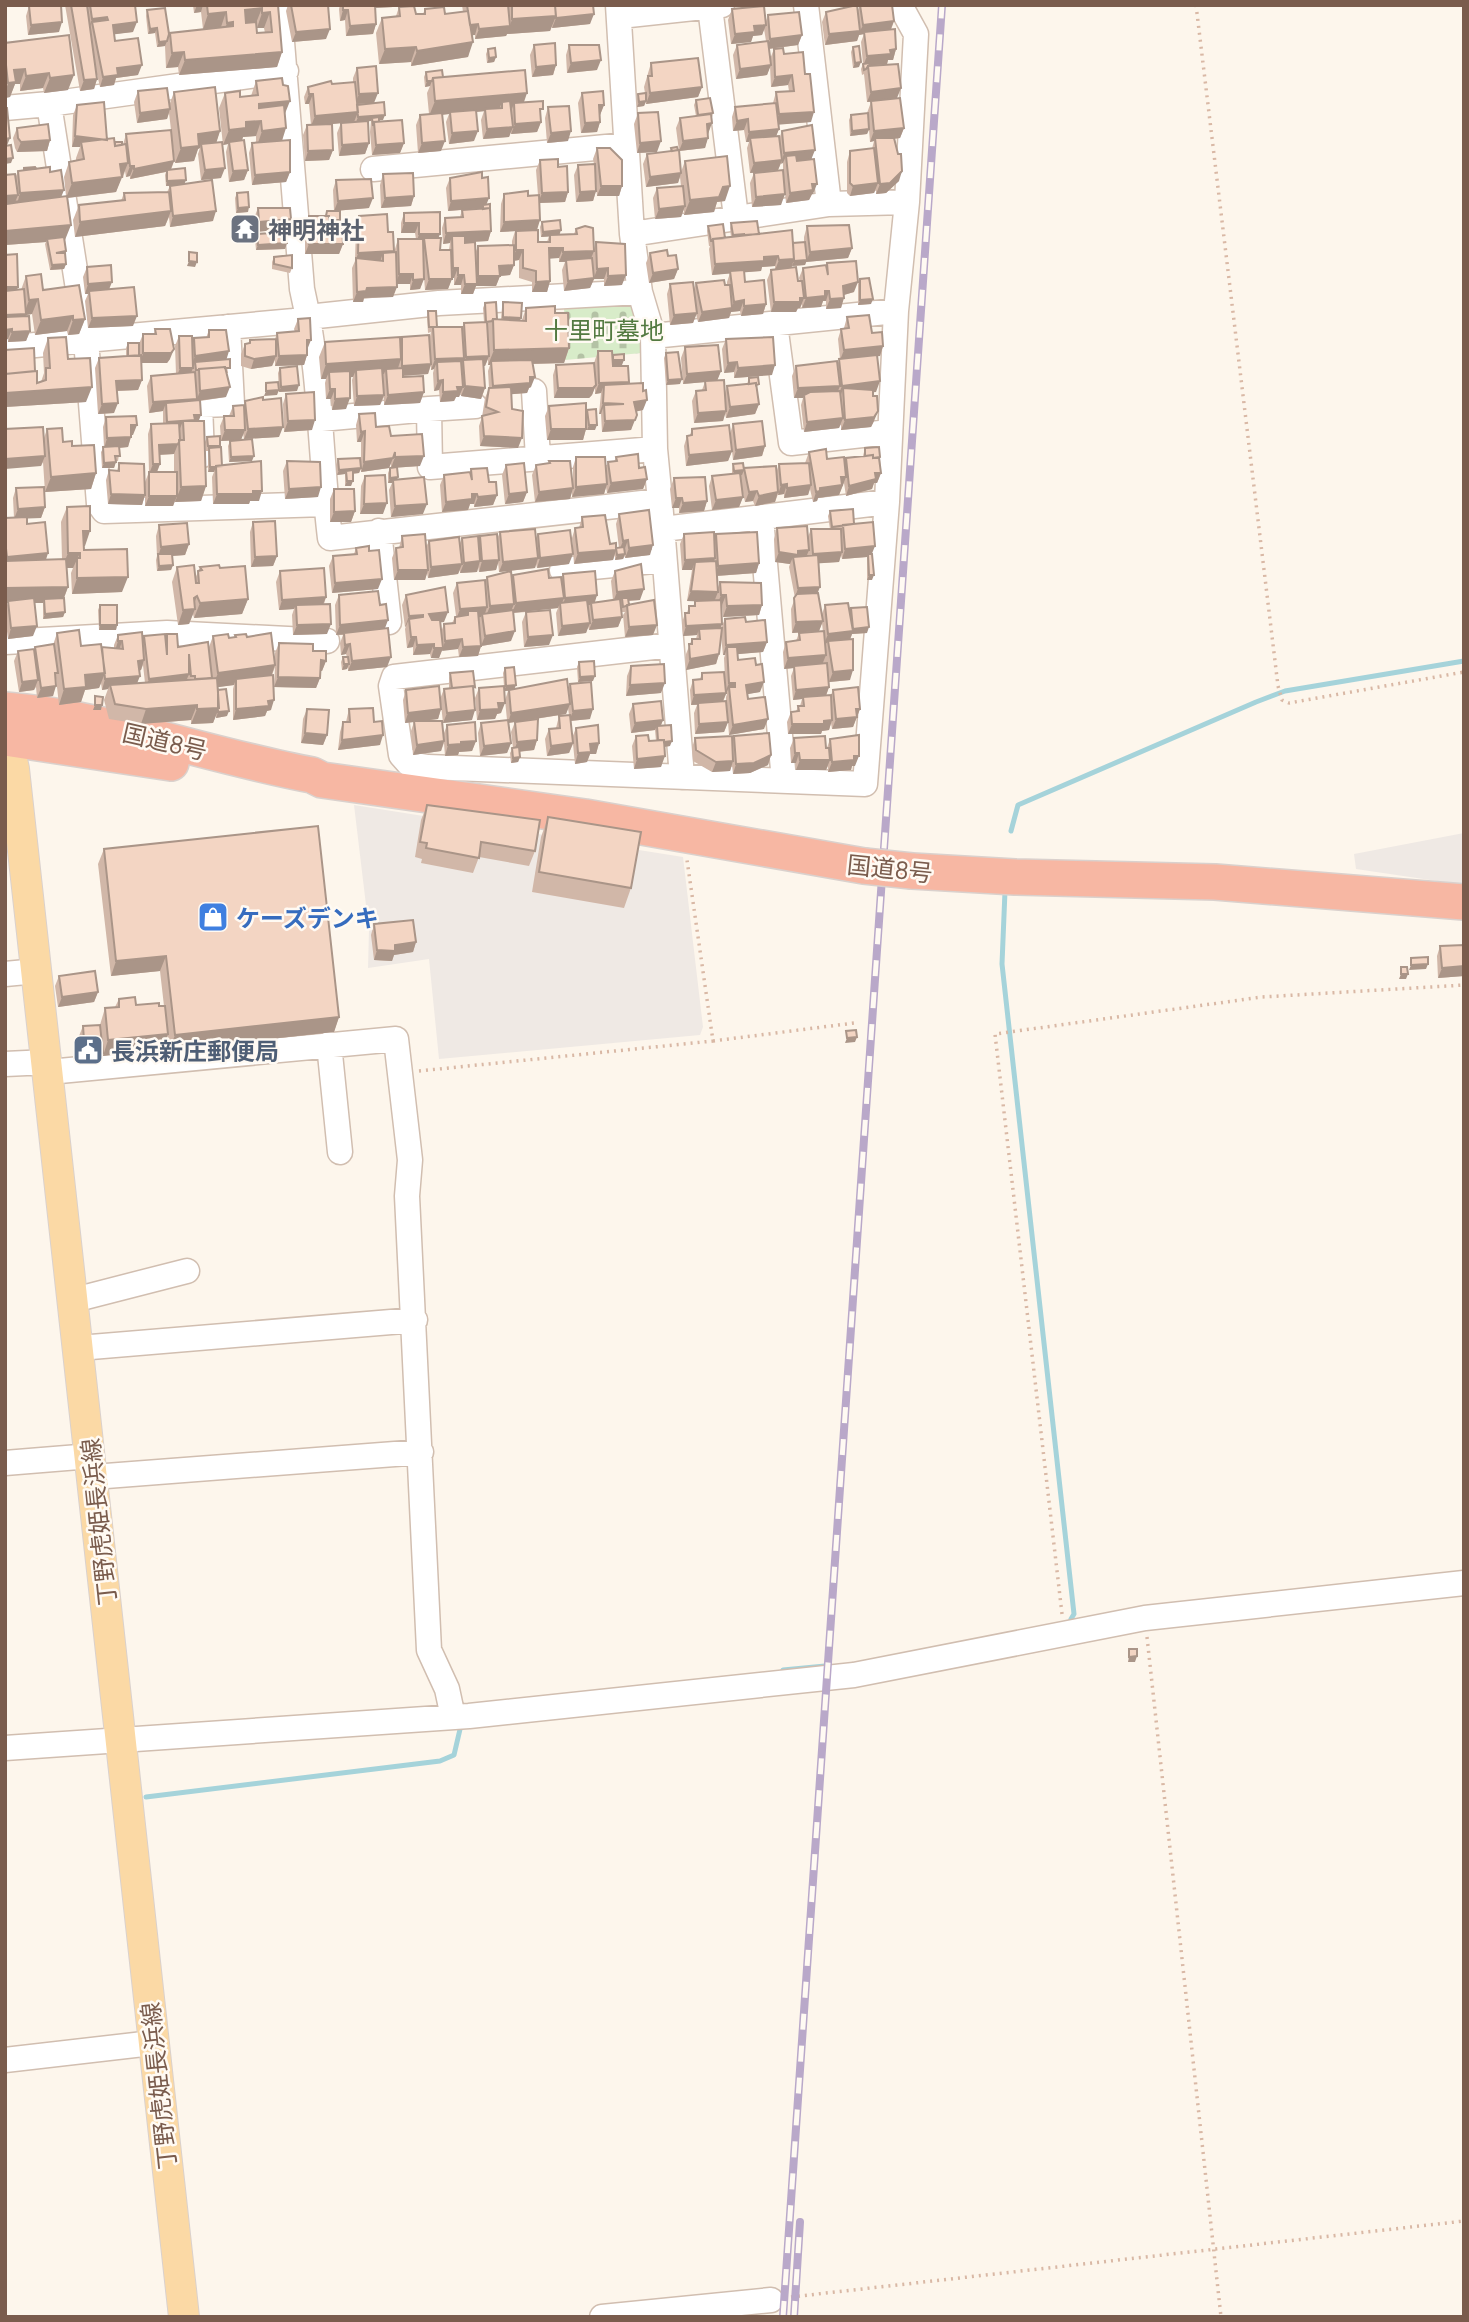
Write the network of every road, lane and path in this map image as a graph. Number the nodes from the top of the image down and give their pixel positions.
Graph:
1 (279, 5) edge
2 (806, 5) edge
3 (900, 5) edge
4 (1196, 5) edge
5 (716, 6) edge
6 (619, 10) edge
7 (286, 71) junction
8 (49, 104) junction
9 (5, 108) edge
10 (627, 145) junction
11 (373, 169) dead end
12 (907, 202) junction
13 (829, 204) junction
14 (736, 217) junction
15 (632, 234) junction
16 (640, 292) junction
17 (896, 311) junction
18 (308, 317) junction
19 (775, 324) junction
20 (228, 327) junction
21 (653, 336) junction
22 (86, 340) junction
23 (5, 348) edge
24 (534, 391) dead end
25 (475, 407) dead end
26 (429, 410) junction
27 (321, 419) junction
28 (889, 432) junction
29 (655, 449) junction
30 (538, 458) junction
31 (660, 501) junction
32 (887, 502) junction
33 (326, 504) junction
34 (205, 508) junction
35 (761, 518) junction
36 (663, 529) junction
37 (379, 531) junction
38 (664, 560) junction
39 (562, 570) dead end
40 (388, 622) edge
41 (327, 641) dead end
42 (5, 642) edge
43 (671, 645) junction
44 (1464, 672) edge
45 (6, 729) edge
46 (682, 777) junction
47 (784, 781) junction
48 (687, 858) dead end
49 (15, 873) edge
50 (1464, 902) edge
51 (37, 971) junction
52 (5, 974) edge
53 (1464, 985) edge
54 (854, 1023) dead end
55 (713, 1041) junction
56 (329, 1044) junction
57 (5, 1063) edge
58 (48, 1067) junction
59 (400, 1073) junction
60 (340, 1152) dead end
61 (187, 1271) dead end
62 (74, 1300) junction
63 (415, 1320) junction
64 (79, 1348) junction
65 (421, 1452) junction
66 (5, 1463) edge
67 (92, 1466) junction
68 (1464, 1583) edge
69 (1144, 1618) junction
70 (1064, 1634) junction
71 (453, 1717) junction
72 (122, 1740) junction
73 (5, 1748) edge
74 (152, 2043) junction
75 (5, 2060) edge
76 (1464, 2221) edge
77 (1213, 2249) junction
78 (809, 2295) dead end
79 (771, 2300) dead end
80 (184, 2317) edge
81 (602, 2317) edge
82 (1221, 2317) edge

1 - 7 street
2 - 13 street
3 - 12 street
4 - 44 path
5 - 6 street
5 - 14 street
6 - 10 street
7 - 8 street
7 - 18 street
8 - 9 street
8 - 22 street
10 - 11 street
10 - 15 street
12 - 13 street
12 - 17 street
13 - 14 street
14 - 15 street
15 - 16 street
16 - 18 street
16 - 21 street
17 - 19 street
17 - 28 street
18 - 20 street
18 - 27 street
19 - 21 street
19 - 28 street
20 - 22 street
20 - 34 street
21 - 29 street
22 - 23 street
22 - 34 street
24 - 30 street
25 - 26 street
26 - 27 street
26 - 30 street
27 - 33 street
28 - 32 street
29 - 30 street
29 - 31 street
31 - 36 street
31 - 37 street
32 - 35 street
32 - 47 street
33 - 34 street
33 - 37 street
35 - 36 street
35 - 47 street
36 - 38 street
37 - 40 street
38 - 39 street
38 - 43 street
41 - 42 street
43 - 46 street
43 - 46 street
45 - 49 main road, 丁野虎姫長浜線
45 - 50 highway, 国道8号, bridge
46 - 47 street
48 - 55 path
49 - 51 main road, 丁野虎姫長浜線
51 - 52 street
51 - 58 main road, 丁野虎姫長浜線
53 - 70 path
54 - 55 path
55 - 59 path
56 - 58 street
56 - 59 street
56 - 60 street
57 - 58 street
58 - 62 main road, 丁野虎姫長浜線
59 - 63 street
61 - 62 street
62 - 64 main road, 丁野虎姫長浜線
63 - 64 street
63 - 65 street
64 - 67 main road, 丁野虎姫長浜線
65 - 67 street
65 - 71 street
66 - 67 street
67 - 72 main road, 丁野虎姫長浜線
68 - 69 street
69 - 70 street
69 - 77 path
70 - 71 street
71 - 72 street
72 - 73 street
72 - 74 main road, 丁野虎姫長浜線
74 - 75 street
74 - 80 main road, 丁野虎姫長浜線
76 - 77 path
77 - 78 path
77 - 82 path
79 - 81 street

